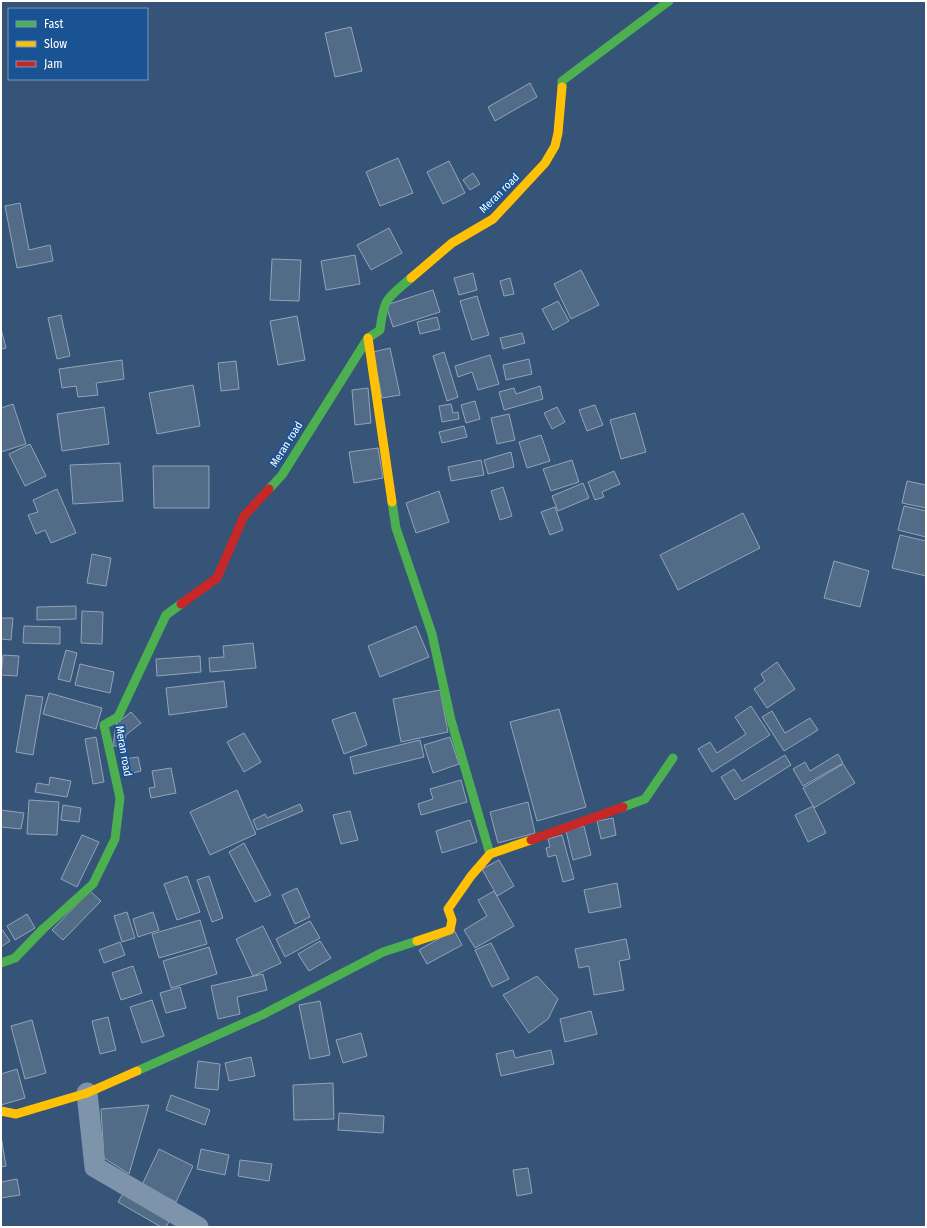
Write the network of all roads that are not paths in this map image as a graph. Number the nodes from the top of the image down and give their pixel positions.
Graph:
1 (669, 1) edge
2 (368, 338) junction
3 (673, 758) dead end
4 (490, 854) junction
5 (1, 963) edge
6 (87, 1093) junction
7 (1, 1111) edge
8 (198, 1227) edge

1 - 2 street, Meran road
2 - 4 street
2 - 5 street, Meran road
3 - 4 street
4 - 6 street
6 - 7 street
6 - 8 street

